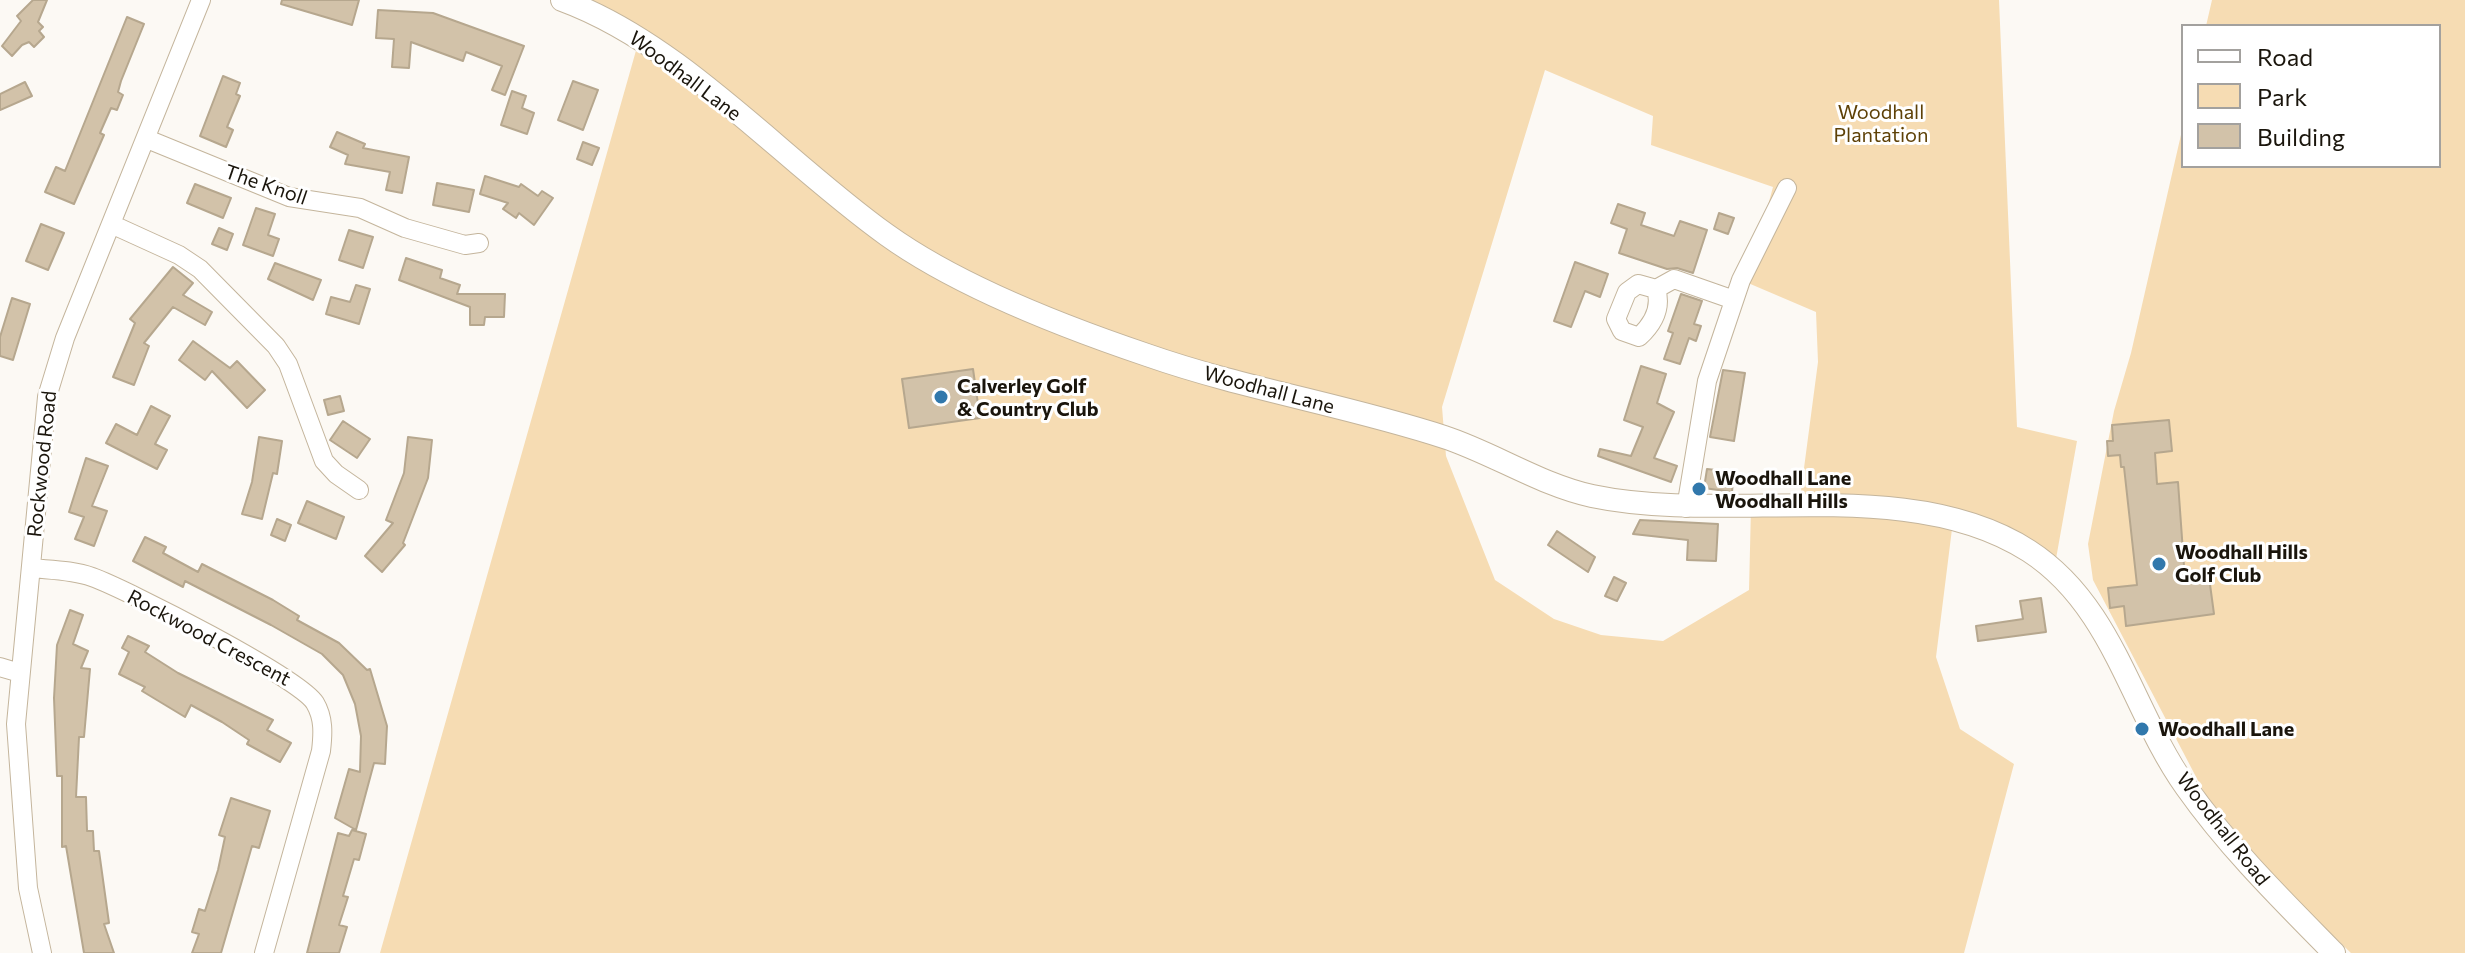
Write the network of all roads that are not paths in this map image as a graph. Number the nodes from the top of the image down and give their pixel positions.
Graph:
1 (201, 0) edge
2 (562, 0) edge
3 (147, 139) junction
4 (1787, 188) dead end
5 (111, 224) junction
6 (479, 243) dead end
7 (1656, 289) dead end
8 (1734, 300) junction
9 (359, 490) dead end
10 (1686, 508) junction
11 (31, 568) junction
12 (2054, 570) joint
13 (0, 667) edge
14 (20, 673) junction
15 (42, 953) edge
16 (264, 953) edge
17 (2334, 953) edge

1 - 3 street, Rockwood Road
2 - 10 street, Woodhall Lane
3 - 5 street, Rockwood Road
3 - 6 street, The Knoll
4 - 8 street
5 - 9 street
5 - 11 street, Rockwood Road
7 - 8 street
8 - 10 street
10 - 12 street, Woodhall Lane
11 - 14 street, Rockwood Road
11 - 16 street, Rockwood Crescent
12 - 17 street, Woodhall Road
13 - 14 street
14 - 15 street, Rockwood Road

